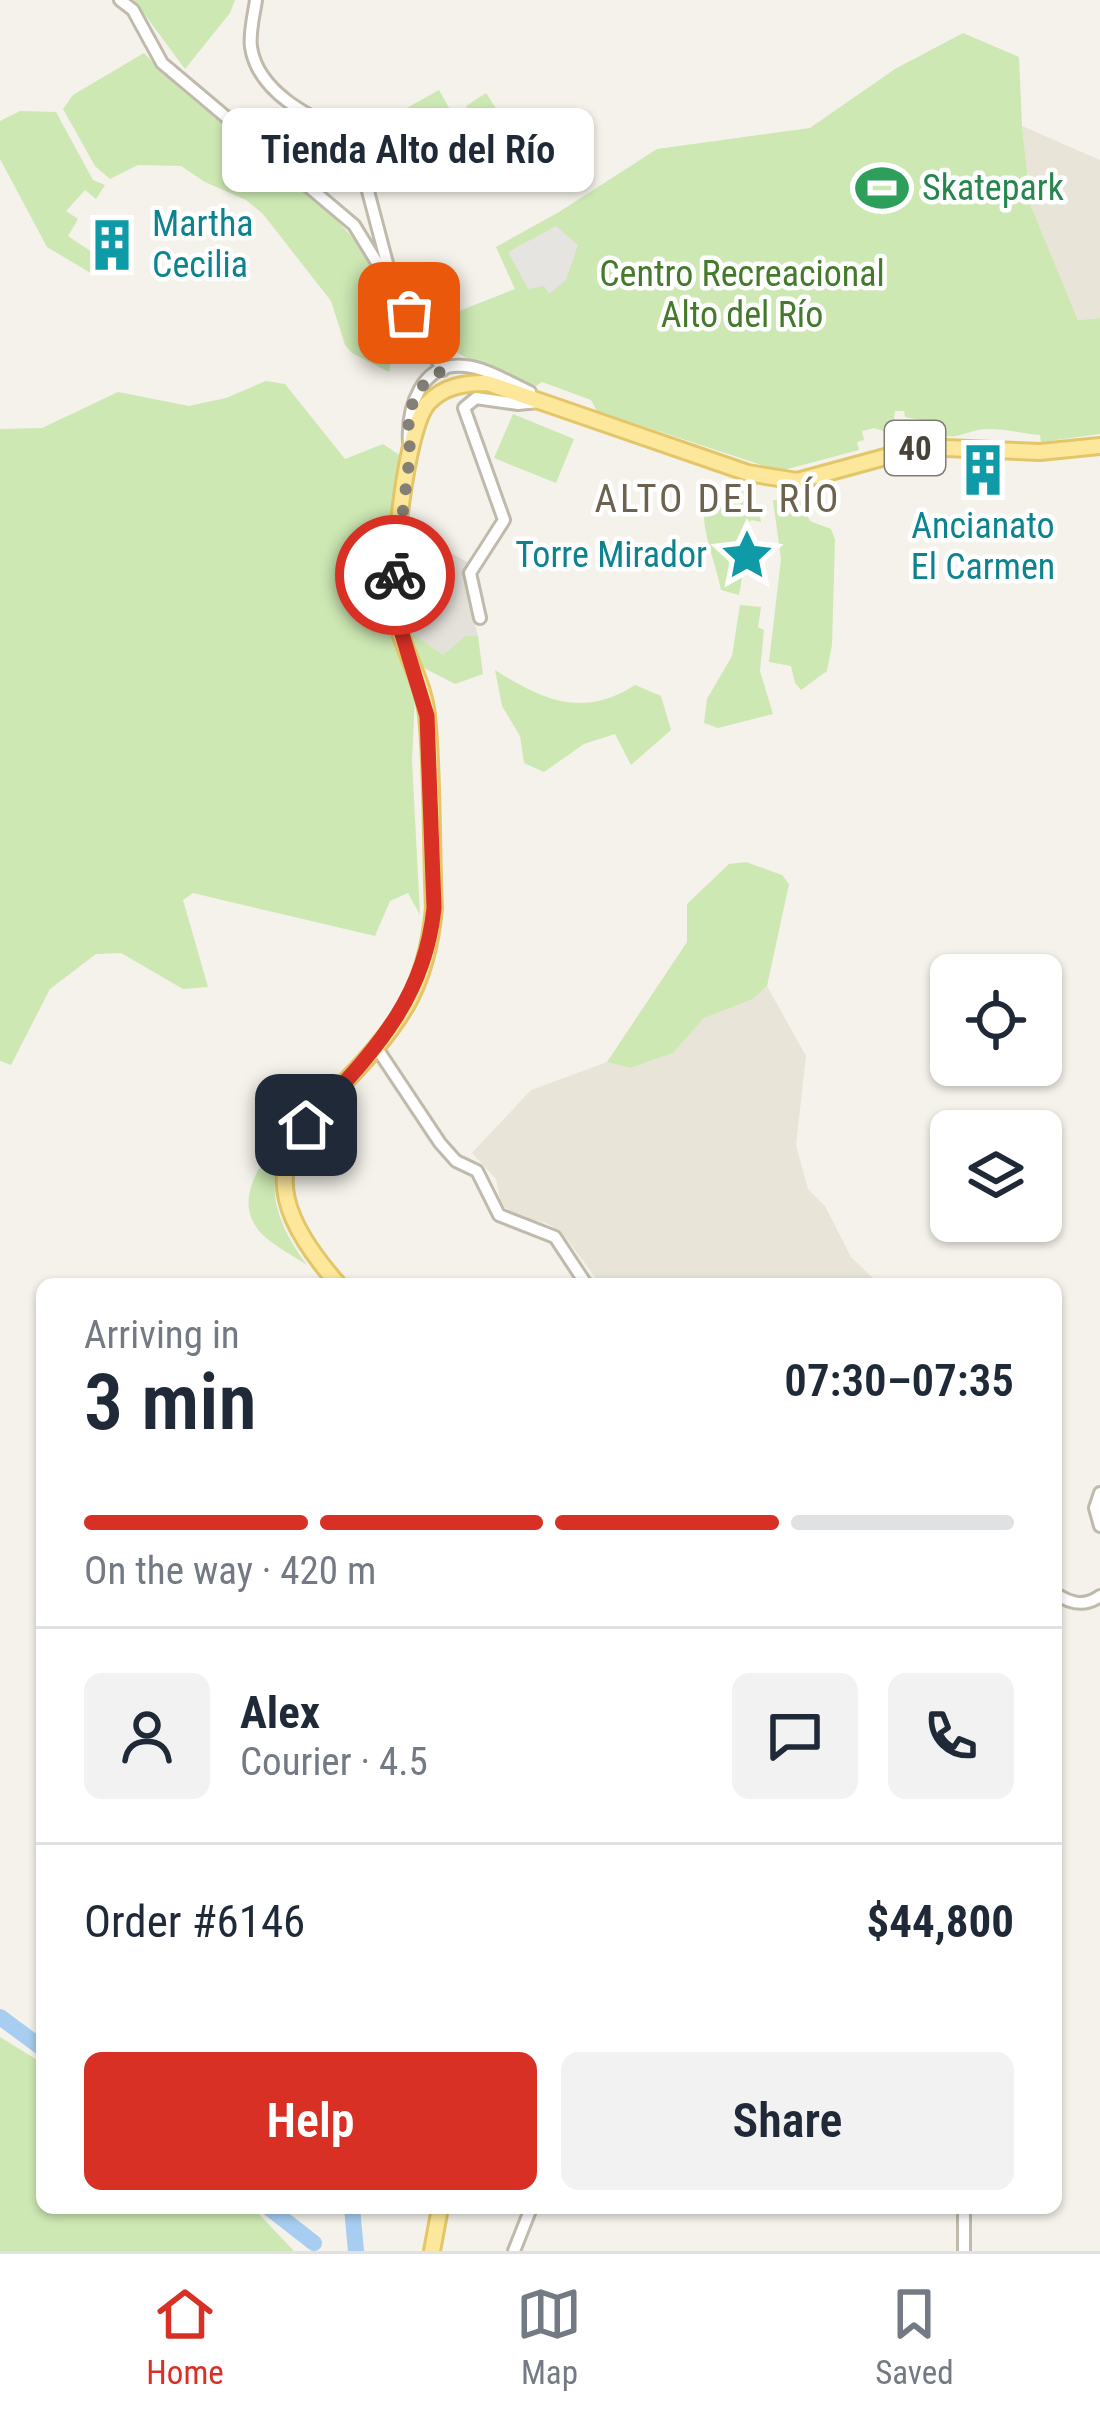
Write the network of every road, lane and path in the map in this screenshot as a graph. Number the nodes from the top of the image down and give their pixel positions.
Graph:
1 (120, 0) edge
2 (256, 0) edge
3 (392, 285) junction
4 (443, 370) junction
5 (540, 401) junction
6 (610, 427) junction
7 (1100, 446) edge
8 (410, 454) junction
9 (480, 618) dead end
10 (376, 1046) junction
11 (332, 1278) edge
12 (582, 1278) edge
13 (1100, 1492) edge
14 (1100, 1526) edge
15 (1100, 1596) edge
16 (1062, 1597) edge
17 (439, 2214) edge
18 (529, 2214) edge
19 (964, 2214) edge
20 (432, 2251) edge
21 (514, 2251) edge
22 (964, 2251) edge

1 - 3 street
2 - 3 street
3 - 4 street
4 - 6 street
4 - 8 street
5 - 6 main road, 40
5 - 8 main road, 40
5 - 9 street
6 - 7 main road, 40
8 - 10 main road, 40
10 - 11 main road, 40
10 - 12 street
13 - 14 street
15 - 16 street
17 - 20 main road
18 - 21 street
19 - 22 street

